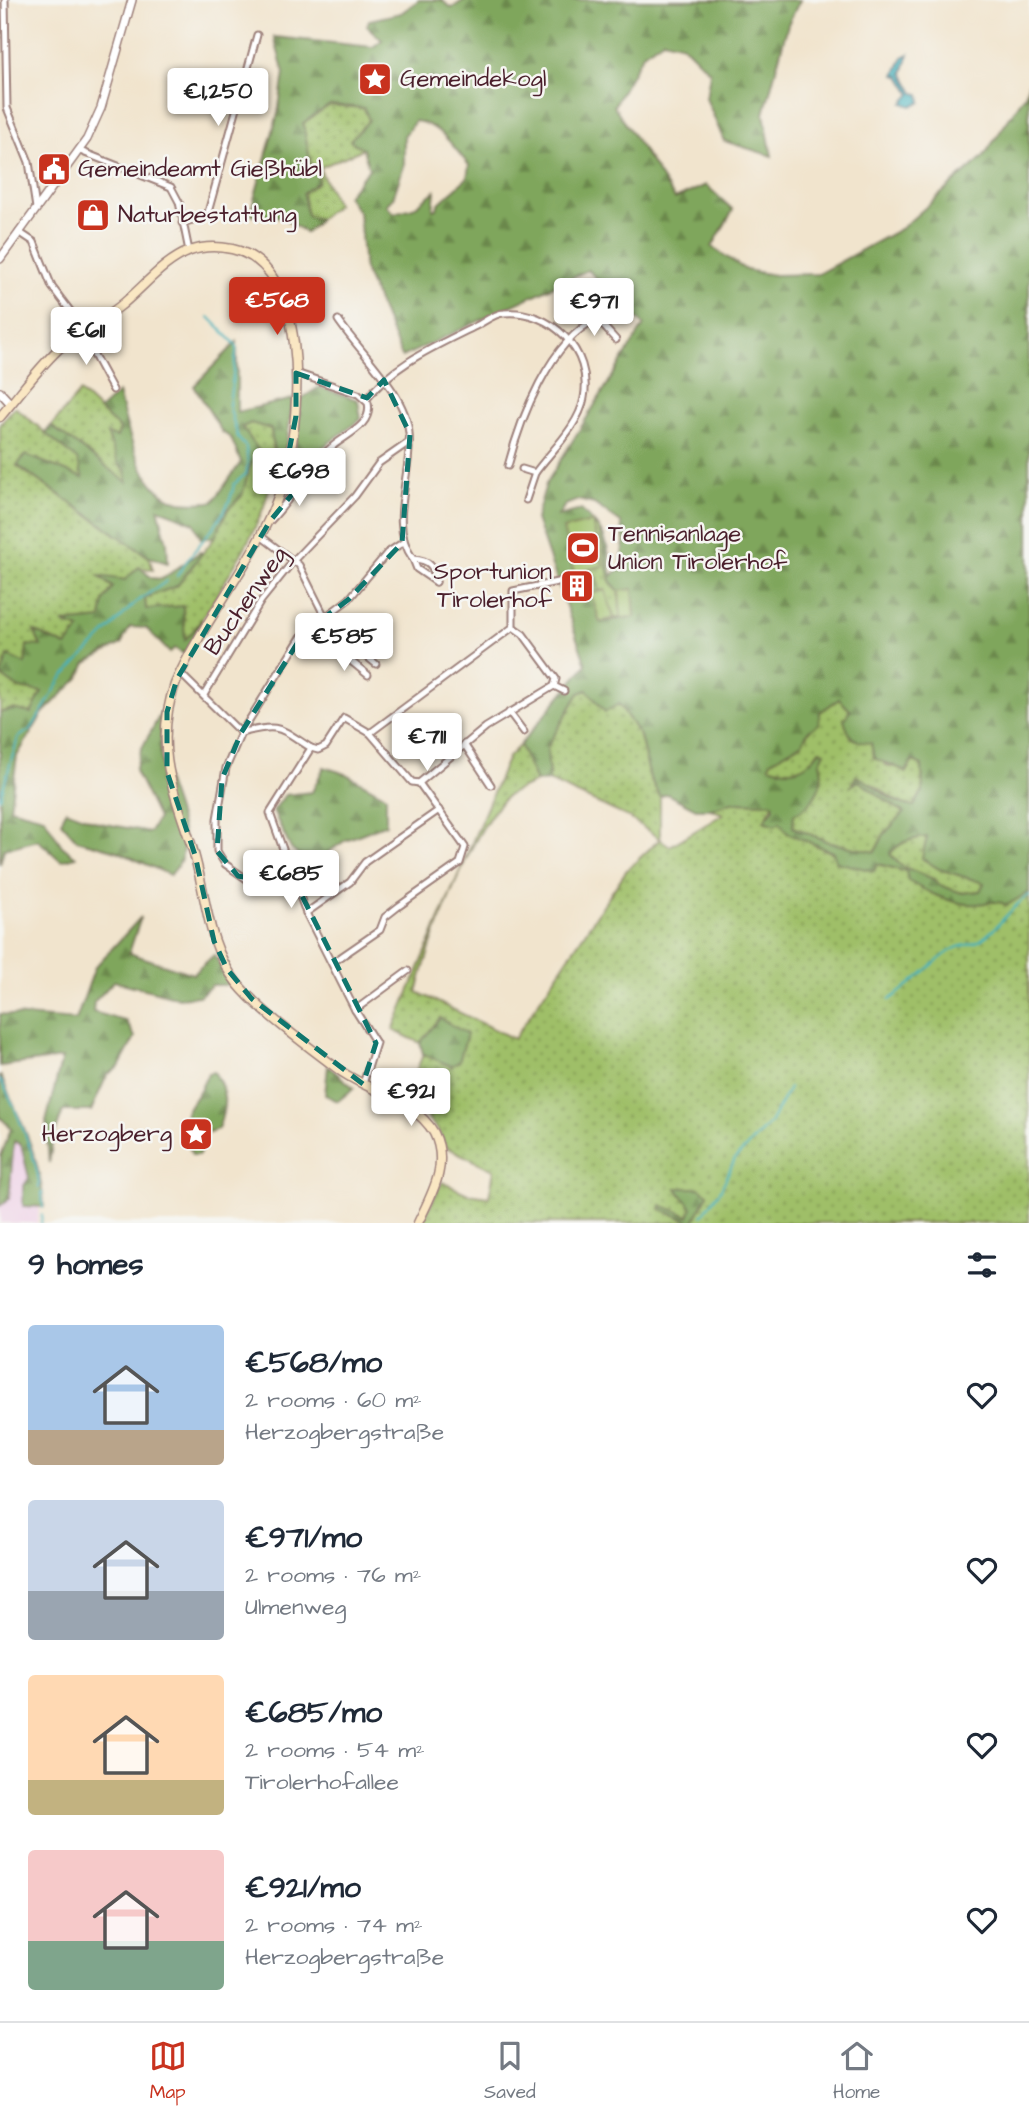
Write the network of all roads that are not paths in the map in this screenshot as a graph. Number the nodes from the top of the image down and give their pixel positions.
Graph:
1 (5, 0) edge
2 (132, 0) edge
3 (257, 35) dead end
4 (80, 151) junction
5 (36, 208) junction
6 (182, 223) junction
7 (19, 232) junction
8 (189, 251) junction
9 (0, 259) edge
10 (338, 320) dead end
11 (83, 330) junction
12 (616, 340) dead end
13 (570, 341) junction
14 (296, 373) junction
15 (384, 380) junction
16 (113, 390) dead end
17 (0, 392) edge
18 (366, 400) junction
19 (12, 404) junction
20 (0, 417) edge
21 (409, 442) junction
22 (508, 466) dead end
23 (522, 469) dead end
24 (535, 473) junction
25 (305, 475) junction
26 (284, 482) junction
27 (526, 500) dead end
28 (270, 521) junction
29 (262, 537) junction
30 (402, 543) junction
31 (413, 559) junction
32 (294, 560) junction
33 (577, 578) dead end
34 (325, 618) junction
35 (513, 627) junction
36 (350, 652) junction
37 (376, 664) dead end
38 (180, 673) junction
39 (368, 675) dead end
40 (555, 682) junction
41 (564, 691) dead end
42 (204, 695) junction
43 (509, 712) junction
44 (524, 732) dead end
45 (242, 733) junction
46 (370, 733) junction
47 (464, 744) junction
48 (311, 748) junction
49 (419, 783) junction
50 (491, 785) dead end
51 (439, 810) junction
52 (289, 870) junction
53 (306, 913) junction
54 (332, 963) junction
55 (408, 971) dead end
56 (355, 1010) junction
57 (363, 1084) junction
58 (418, 1223) edge

1 - 5 street
2 - 4 street
3 - 6 street
4 - 5 street
4 - 6 street
5 - 7 street
6 - 8 street
7 - 9 street
7 - 11 street
8 - 11 main road
8 - 14 main road
10 - 15 street
11 - 16 street
11 - 19 main road
12 - 13 street
13 - 15 street
13 - 22 street
13 - 24 street
14 - 18 street
14 - 26 main road
15 - 18 street
15 - 21 street
17 - 19 street
18 - 25 street
19 - 20 main road
21 - 30 street
21 - 32 street, Buchenweg
23 - 24 street
24 - 27 street
25 - 26 street
25 - 28 street
26 - 28 main road
28 - 29 main road
29 - 32 street
29 - 38 main road
30 - 31 street
30 - 34 street
31 - 31 street
32 - 34 street
32 - 42 street, Buchenweg
33 - 35 street
34 - 36 street
34 - 45 street
35 - 40 street
35 - 46 street
36 - 37 street
36 - 39 street
38 - 42 street
38 - 57 main road
40 - 41 street
40 - 43 street
42 - 45 street
43 - 44 street
43 - 47 street
45 - 48 street
45 - 52 street
46 - 48 street
46 - 49 street
47 - 49 street
47 - 50 street
48 - 52 street
49 - 51 street
51 - 53 street
51 - 54 street
52 - 53 street
53 - 54 street
54 - 56 street
55 - 56 street
56 - 57 street
57 - 58 main road

